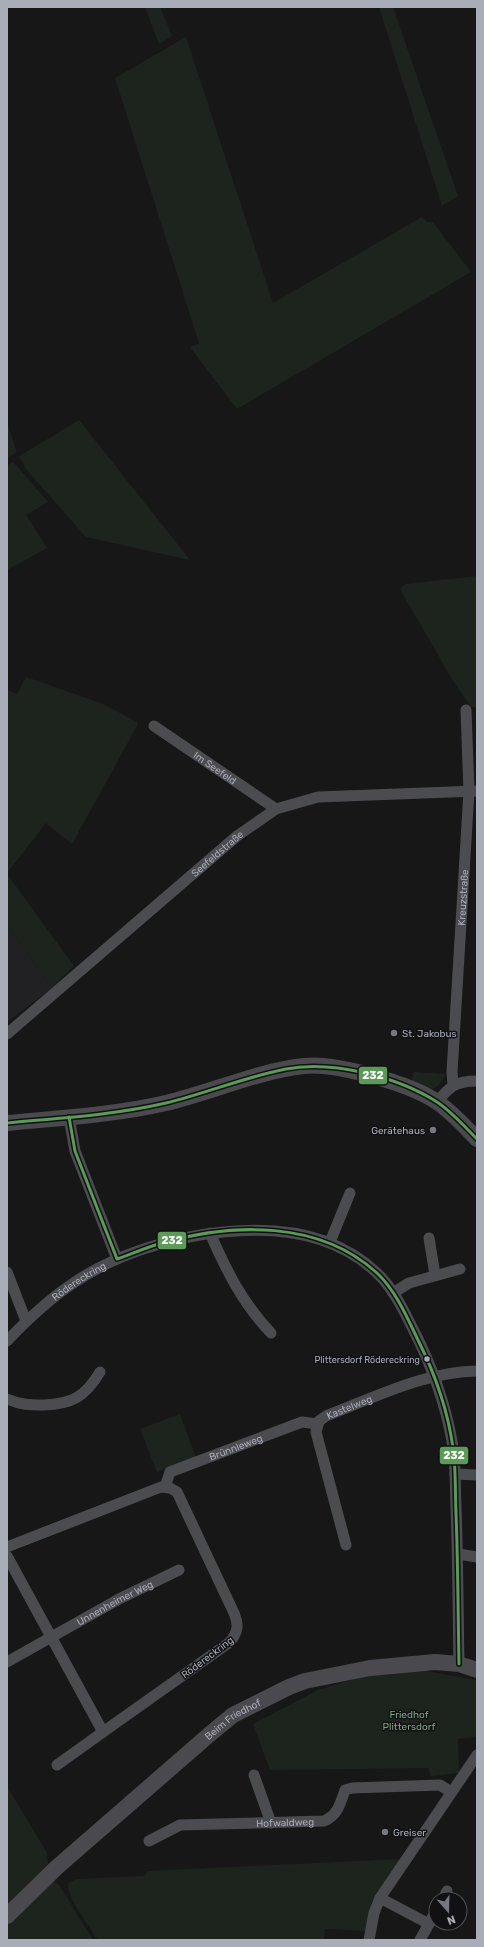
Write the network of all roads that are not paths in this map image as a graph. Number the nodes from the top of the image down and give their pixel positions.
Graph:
1 (466, 710) dead end
2 (154, 726) dead end
3 (473, 791) edge
4 (276, 809) junction
5 (7, 1034) edge
6 (477, 1081) edge
7 (453, 1085) junction
8 (437, 1102) junction
9 (69, 1117) junction
10 (7, 1123) edge
11 (477, 1139) edge
12 (350, 1193) dead end
13 (210, 1233) junction
14 (429, 1238) dead end
15 (330, 1242) junction
16 (117, 1259) junction
17 (460, 1269) dead end
18 (7, 1272) edge
19 (435, 1275) junction
20 (393, 1293) junction
21 (26, 1321) junction
22 (271, 1334) dead end
23 (7, 1341) edge
24 (477, 1371) edge
25 (100, 1372) dead end
26 (434, 1375) junction
27 (7, 1399) edge
28 (318, 1424) junction
29 (455, 1474) junction
30 (477, 1475) edge
31 (165, 1487) junction
32 (346, 1545) dead end
33 (7, 1547) edge
34 (458, 1554) junction
35 (7, 1556) edge
36 (477, 1557) edge
37 (179, 1570) dead end
38 (51, 1637) junction
39 (7, 1662) edge
40 (459, 1664) junction
41 (477, 1670) edge
42 (103, 1732) junction
43 (477, 1755) edge
44 (57, 1765) dead end
45 (254, 1774) dead end
46 (451, 1792) junction
47 (271, 1823) junction
48 (149, 1841) dead end
49 (380, 1898) junction
50 (7, 1916) edge
51 (428, 1923) edge
52 (428, 1926) edge
53 (369, 1940) edge
54 (420, 1940) edge

1 - 3 street, Kreuzstraße
2 - 4 street, Im Seefeld
3 - 4 street, Seefeldstraße
3 - 7 street, Kreuzstraße
4 - 5 street, Seefeldstraße
6 - 7 street
7 - 8 street
8 - 9 main road
8 - 11 main road
9 - 10 main road
9 - 16 street
12 - 15 street
13 - 15 street, Rödereckring
13 - 16 street, Rödereckring
13 - 22 street
14 - 19 street
15 - 20 street, Rödereckring
16 - 21 street, Rödereckring
17 - 19 street
18 - 21 street
19 - 20 street
20 - 26 street, Rödereckring
21 - 23 street, Rödereckring
24 - 26 street
25 - 27 street
26 - 28 street, Kastelweg
26 - 29 street, Rödereckring
28 - 31 street, Brünnleweg
28 - 32 street, Kastelweg
29 - 30 street
29 - 34 street, Rödereckring
31 - 33 street
31 - 42 street, Rödereckring
34 - 36 street
34 - 40 street, Rödereckring
35 - 38 street
37 - 38 street, Unnenheimer Weg
38 - 39 street, Unnenheimer Weg
38 - 42 street
40 - 41 main road, Beim Friedhof
40 - 50 main road, Beim Friedhof
42 - 44 street
43 - 46 street
45 - 47 street
46 - 47 street, Hofwaldweg
46 - 49 street
47 - 48 street, Hofwaldweg
49 - 51 street
49 - 53 street
52 - 54 street

